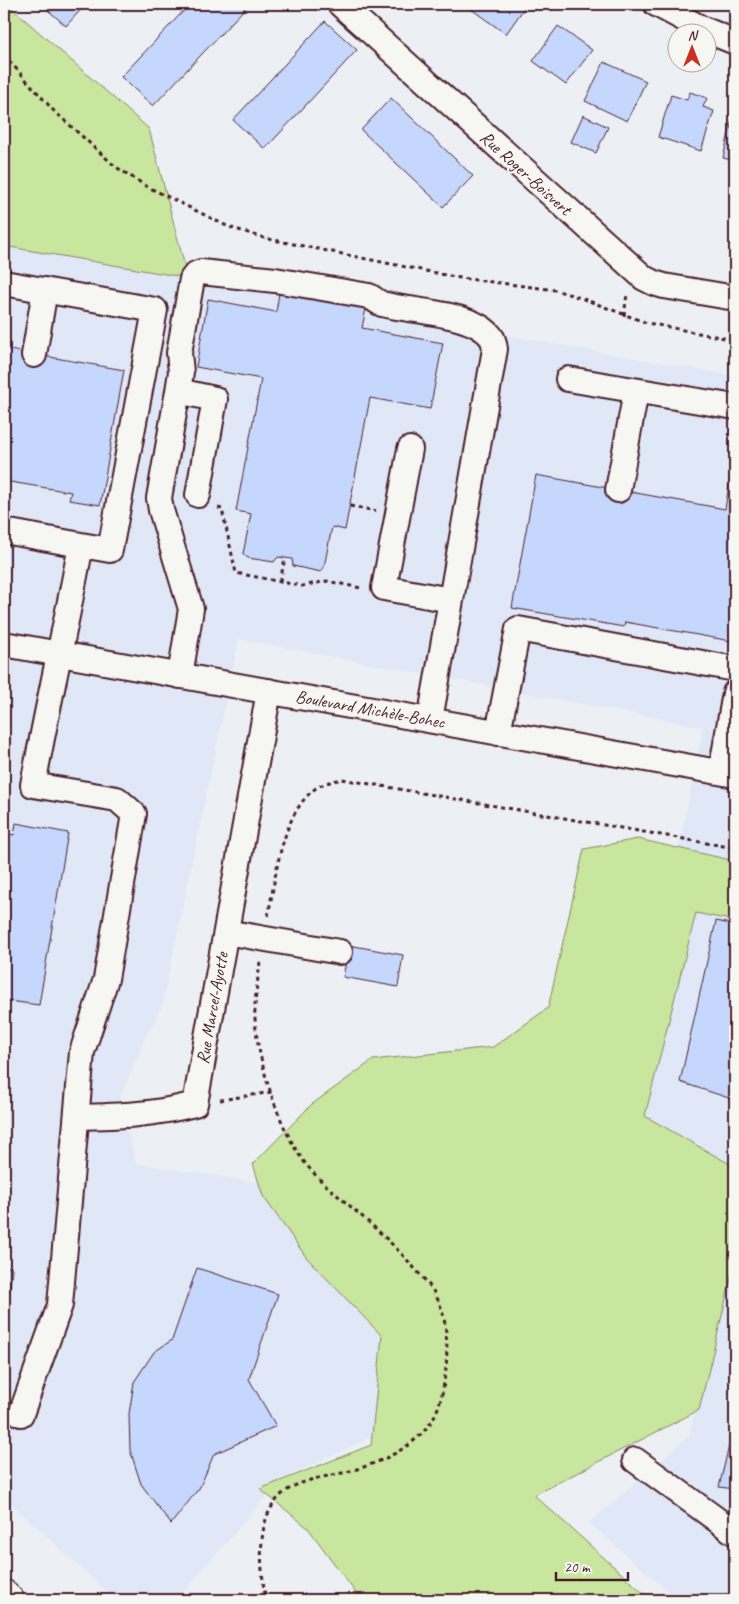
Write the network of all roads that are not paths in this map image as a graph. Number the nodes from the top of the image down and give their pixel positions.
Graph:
1 (340, 4) edge
2 (656, 4) edge
3 (735, 42) edge
4 (4, 283) edge
5 (45, 290) junction
6 (735, 298) edge
7 (34, 355) dead end
8 (568, 378) dead end
9 (178, 391) junction
10 (636, 391) junction
11 (735, 407) edge
12 (410, 449) dead end
13 (618, 490) dead end
14 (198, 496) dead end
15 (4, 531) edge
16 (81, 545) junction
17 (451, 600) junction
18 (4, 644) edge
19 (58, 654) junction
20 (735, 669) edge
21 (180, 676) junction
22 (269, 691) junction
23 (735, 693) edge
24 (430, 720) junction
25 (498, 733) junction
26 (728, 774) edge
27 (226, 932) junction
28 (340, 952) dead end
29 (76, 1117) junction
30 (21, 1414) dead end
31 (636, 1460) dead end
32 (735, 1533) edge
33 (4, 1594) edge
34 (10, 1600) edge

1 - 6 street, Rue Roger-Boisvert
2 - 3 street
4 - 5 street
5 - 7 street
5 - 16 street
8 - 10 street
9 - 14 street
9 - 17 street
9 - 21 street
10 - 11 street
10 - 13 street
12 - 17 street
15 - 16 street
16 - 19 street
17 - 24 street
18 - 19 street, Boulevard Michèle-Bohec
19 - 21 street, Boulevard Michèle-Bohec
19 - 29 street
20 - 25 street
21 - 22 street, Boulevard Michèle-Bohec
22 - 24 street, Boulevard Michèle-Bohec
22 - 27 street, Rue Marcel-Ayotte
23 - 26 street
24 - 25 street, Boulevard Michèle-Bohec
25 - 26 street, Boulevard Michèle-Bohec
27 - 28 street
27 - 29 street, Rue Marcel-Ayotte
29 - 30 street
31 - 32 street
33 - 34 highway

